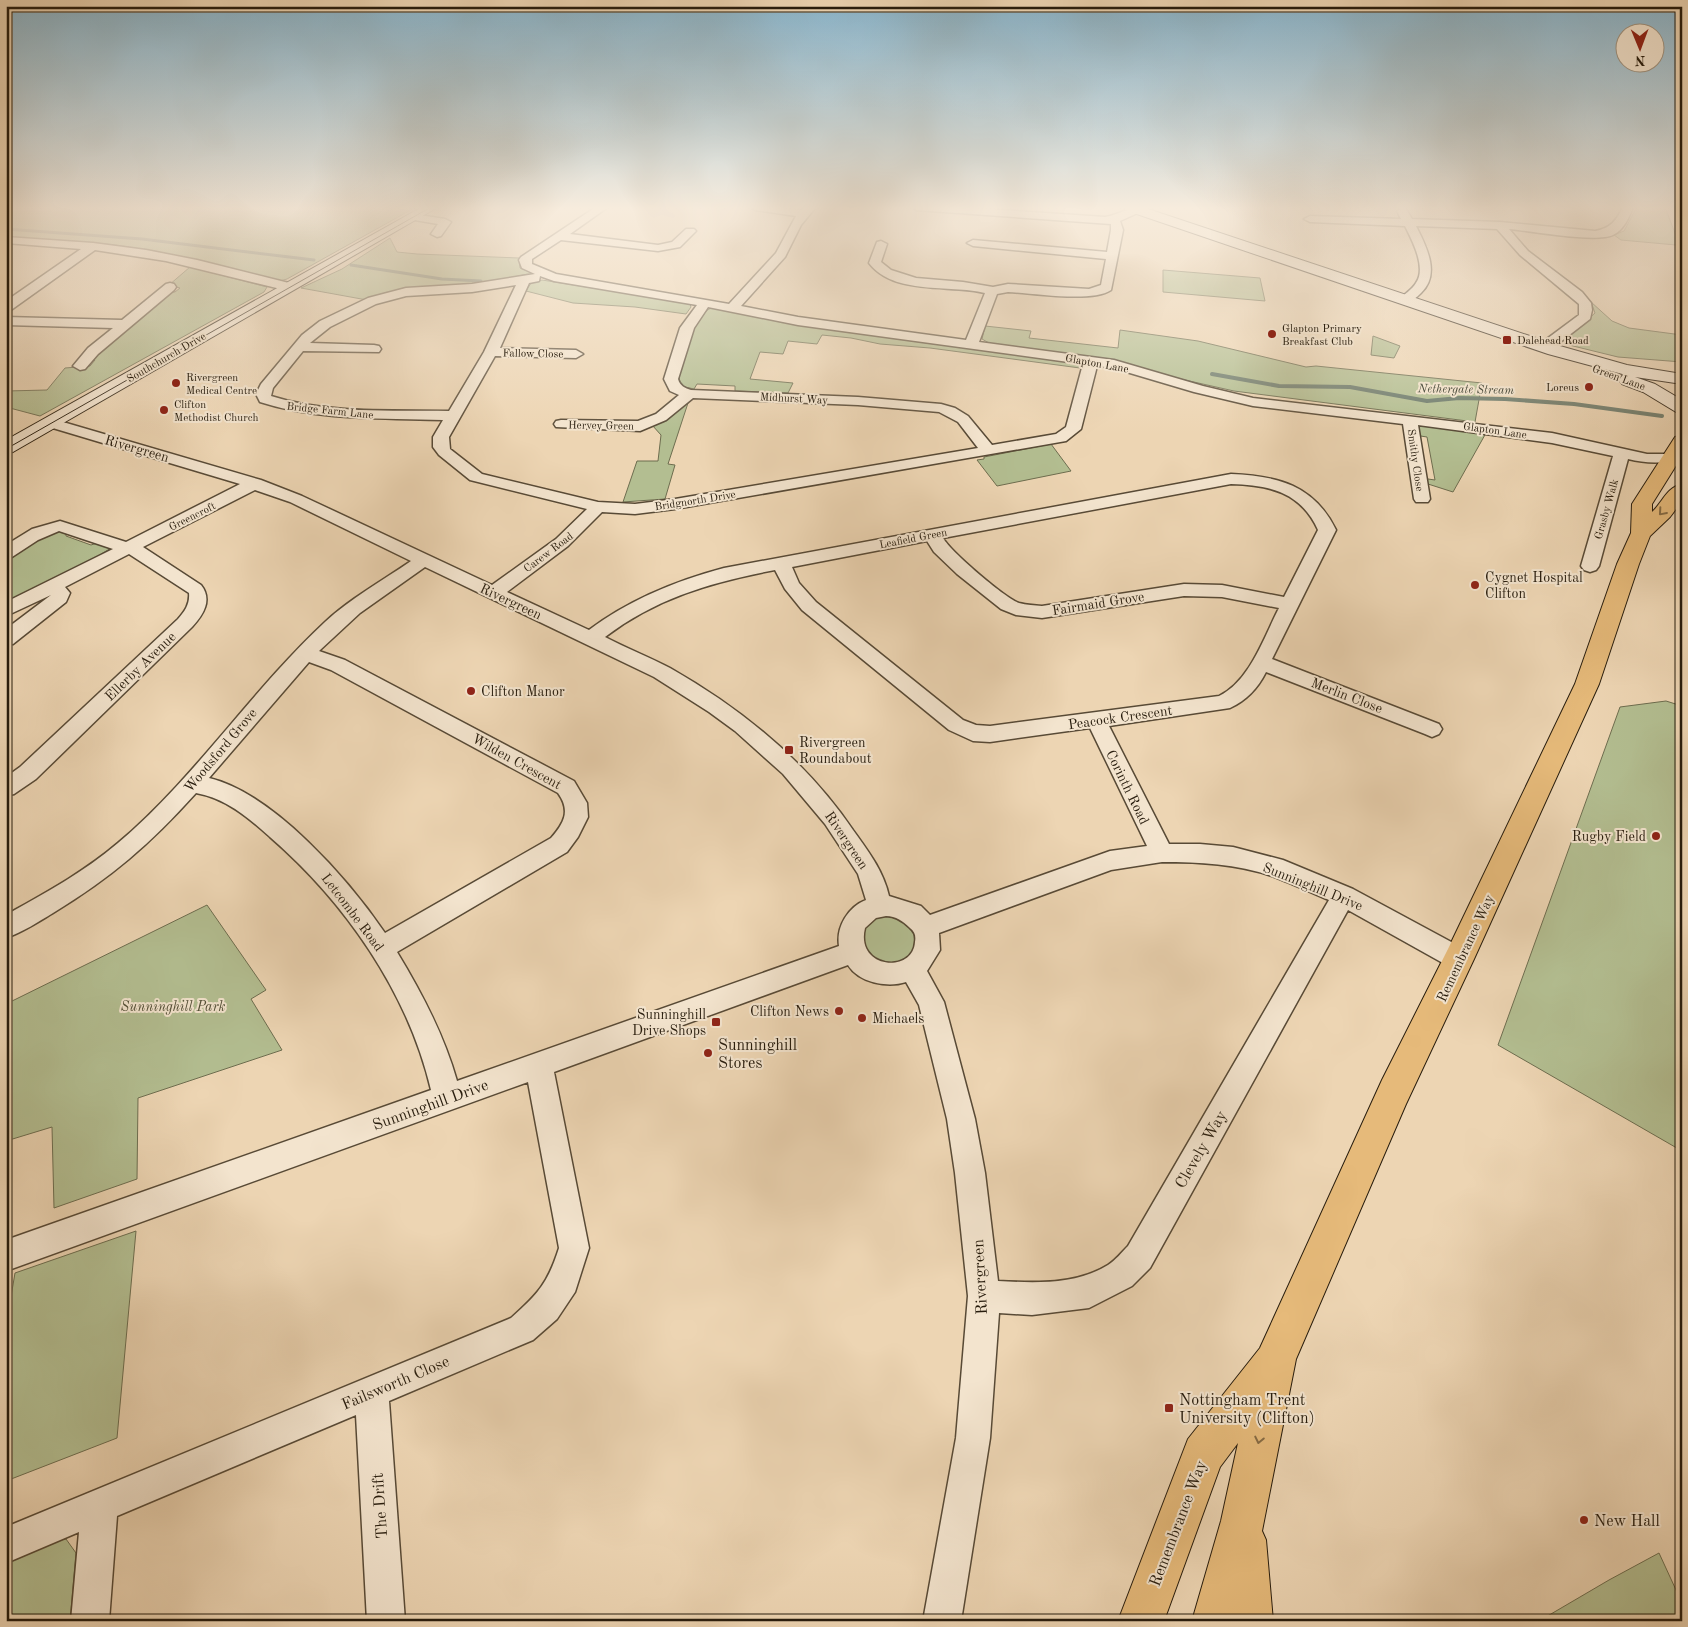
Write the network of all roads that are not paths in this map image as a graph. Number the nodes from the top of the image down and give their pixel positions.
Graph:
1 (40, 283) edge
2 (273, 283) edge
3 (296, 283) edge
4 (508, 283) edge
5 (523, 283) edge
6 (592, 283) edge
7 (755, 283) edge
8 (941, 283) edge
9 (1109, 283) edge
10 (1355, 283) edge
11 (1423, 283) edge
12 (1564, 283) edge
13 (289, 287) junction
14 (172, 289) dead end
15 (993, 290) junction
16 (1405, 300) junction
17 (704, 304) junction
18 (6, 307) edge
19 (731, 309) junction
20 (6, 321) edge
21 (125, 324) junction
22 (971, 345) junction
23 (366, 346) dead end
24 (299, 347) junction
25 (1550, 349) junction
26 (491, 352) junction
27 (576, 354) dead end
28 (1589, 359) junction
29 (1091, 360) junction
30 (80, 366) dead end
31 (1682, 368) edge
32 (1682, 379) edge
33 (690, 394) junction
34 (1682, 408) edge
35 (454, 416) junction
36 (1410, 420) junction
37 (51, 423) junction
38 (561, 424) dead end
39 (1682, 441) edge
40 (6, 448) edge
41 (988, 451) junction
42 (1622, 452) junction
43 (1659, 463) junction
44 (1251, 479) joint
45 (255, 483) junction
46 (1682, 490) edge
47 (1422, 499) dead end
48 (598, 507) junction
49 (1641, 533) junction
50 (932, 535) junction
51 (129, 548) junction
52 (6, 553) edge
53 (424, 560) junction
54 (781, 563) junction
55 (1590, 566) dead end
56 (52, 587) junction
57 (493, 593) junction
58 (1291, 604) junction
59 (6, 610) edge
60 (6, 639) edge
61 (590, 639) junction
62 (306, 654) junction
63 (1261, 662) junction
64 (1096, 720) junction
65 (1432, 729) dead end
66 (193, 784) junction
67 (6, 788) edge
68 (1162, 853) junction
69 (1344, 896) junction
70 (879, 906) junction
71 (6, 927) edge
72 (926, 927) junction
73 (381, 948) junction
74 (854, 952) junction
75 (1459, 959) junction
76 (912, 969) junction
77 (539, 1065) junction
78 (447, 1098) junction
79 (6, 1256) edge
80 (984, 1296) junction
81 (1276, 1358) junction
82 (372, 1392) junction
83 (100, 1505) junction
84 (1243, 1521) junction
85 (6, 1544) edge
86 (90, 1621) edge
87 (386, 1621) edge
88 (942, 1621) edge
89 (1140, 1621) edge
90 (1215, 1621) edge
91 (1250, 1621) edge

1 - 18 street
2 - 13 street
3 - 13 street, Southchurch Drive
4 - 24 street, Bridge Farm Lane
5 - 26 street, Bridgnorth Drive
6 - 17 street, Glapton Lane
7 - 19 street
8 - 15 street
9 - 15 street
10 - 16 street, Green Lane
11 - 16 street
12 - 25 street
13 - 37 street, Southchurch Drive
14 - 21 street
15 - 22 street
16 - 25 street, Green Lane
17 - 19 street, Glapton Lane
17 - 33 street
19 - 22 street, Glapton Lane
20 - 21 street
21 - 30 street
22 - 29 street, Glapton Lane
23 - 24 street
24 - 35 street, Bridge Farm Lane
25 - 28 street, Green Lane
25 - 34 street, Green Lane
26 - 27 street, Fallow Close
26 - 35 street, Bridgnorth Drive
28 - 31 street, Green Lane
28 - 32 street, Green Lane
29 - 36 street, Glapton Lane
29 - 41 street, Bridgnorth Drive
33 - 38 street, Hervey Green
33 - 41 street, Midhurst Way
35 - 48 street, Bridgnorth Drive
36 - 42 street, Glapton Lane
36 - 47 street, Smithy Close
37 - 40 street, Southchurch Drive
37 - 45 street, Rivergreen
39 - 43 highway, Remembrance Way
41 - 48 street, Bridgnorth Drive
42 - 43 street, Glapton Lane
42 - 55 street, Grasby Walk
43 - 49 highway, Remembrance Way
44 - 50 street, Leafield Green
44 - 58 street, Peacock Crescent
45 - 51 street, Greencroft
45 - 53 street, Rivergreen
46 -> 49 highway, Remembrance Way
48 - 57 street, Carew Road
49 - 75 highway, Remembrance Way
50 - 54 street, Leafield Green
50 - 58 street, Fairmaid Grove
51 - 52 street
51 - 56 street, Greencroft
51 - 67 street, Ellerby Avenue
53 - 57 street, Rivergreen
53 - 62 street, Woodsford Grove
54 - 61 street, Leafield Green
54 - 64 street, Peacock Crescent
56 - 59 street, Greencroft
56 - 60 street
57 - 61 street, Rivergreen
58 - 63 street, Peacock Crescent
61 - 70 street, Rivergreen
62 - 66 street, Woodsford Grove
62 - 73 street, Wilden Crescent
63 - 64 street, Peacock Crescent
63 - 65 street, Merlin Close
64 - 68 street, Corinth Road
66 - 71 street, Woodsford Grove
66 - 73 street, Letcombe Road
68 - 69 street, Sunninghill Drive
68 - 72 street, Sunninghill Drive
69 - 75 street, Sunninghill Drive
69 - 80 street, Clevely Way
70 - 72 street
70 - 74 street
72 - 76 street
73 - 78 street, Letcombe Road
74 - 76 street
74 - 77 street, Sunninghill Drive
75 - 81 highway, Remembrance Way
76 - 80 street, Rivergreen
77 - 78 street, Sunninghill Drive
77 - 82 street, Failsworth Close
78 - 79 street, Sunninghill Drive
80 - 88 street, Rivergreen
81 -> 84 highway, Remembrance Way
81 - 89 highway, Remembrance Way
82 - 83 street, Failsworth Close
82 - 87 street, The Drift
83 - 85 street, Failsworth Close
83 - 86 street
84 - 90 highway, Remembrance Way
84 - 91 highway

